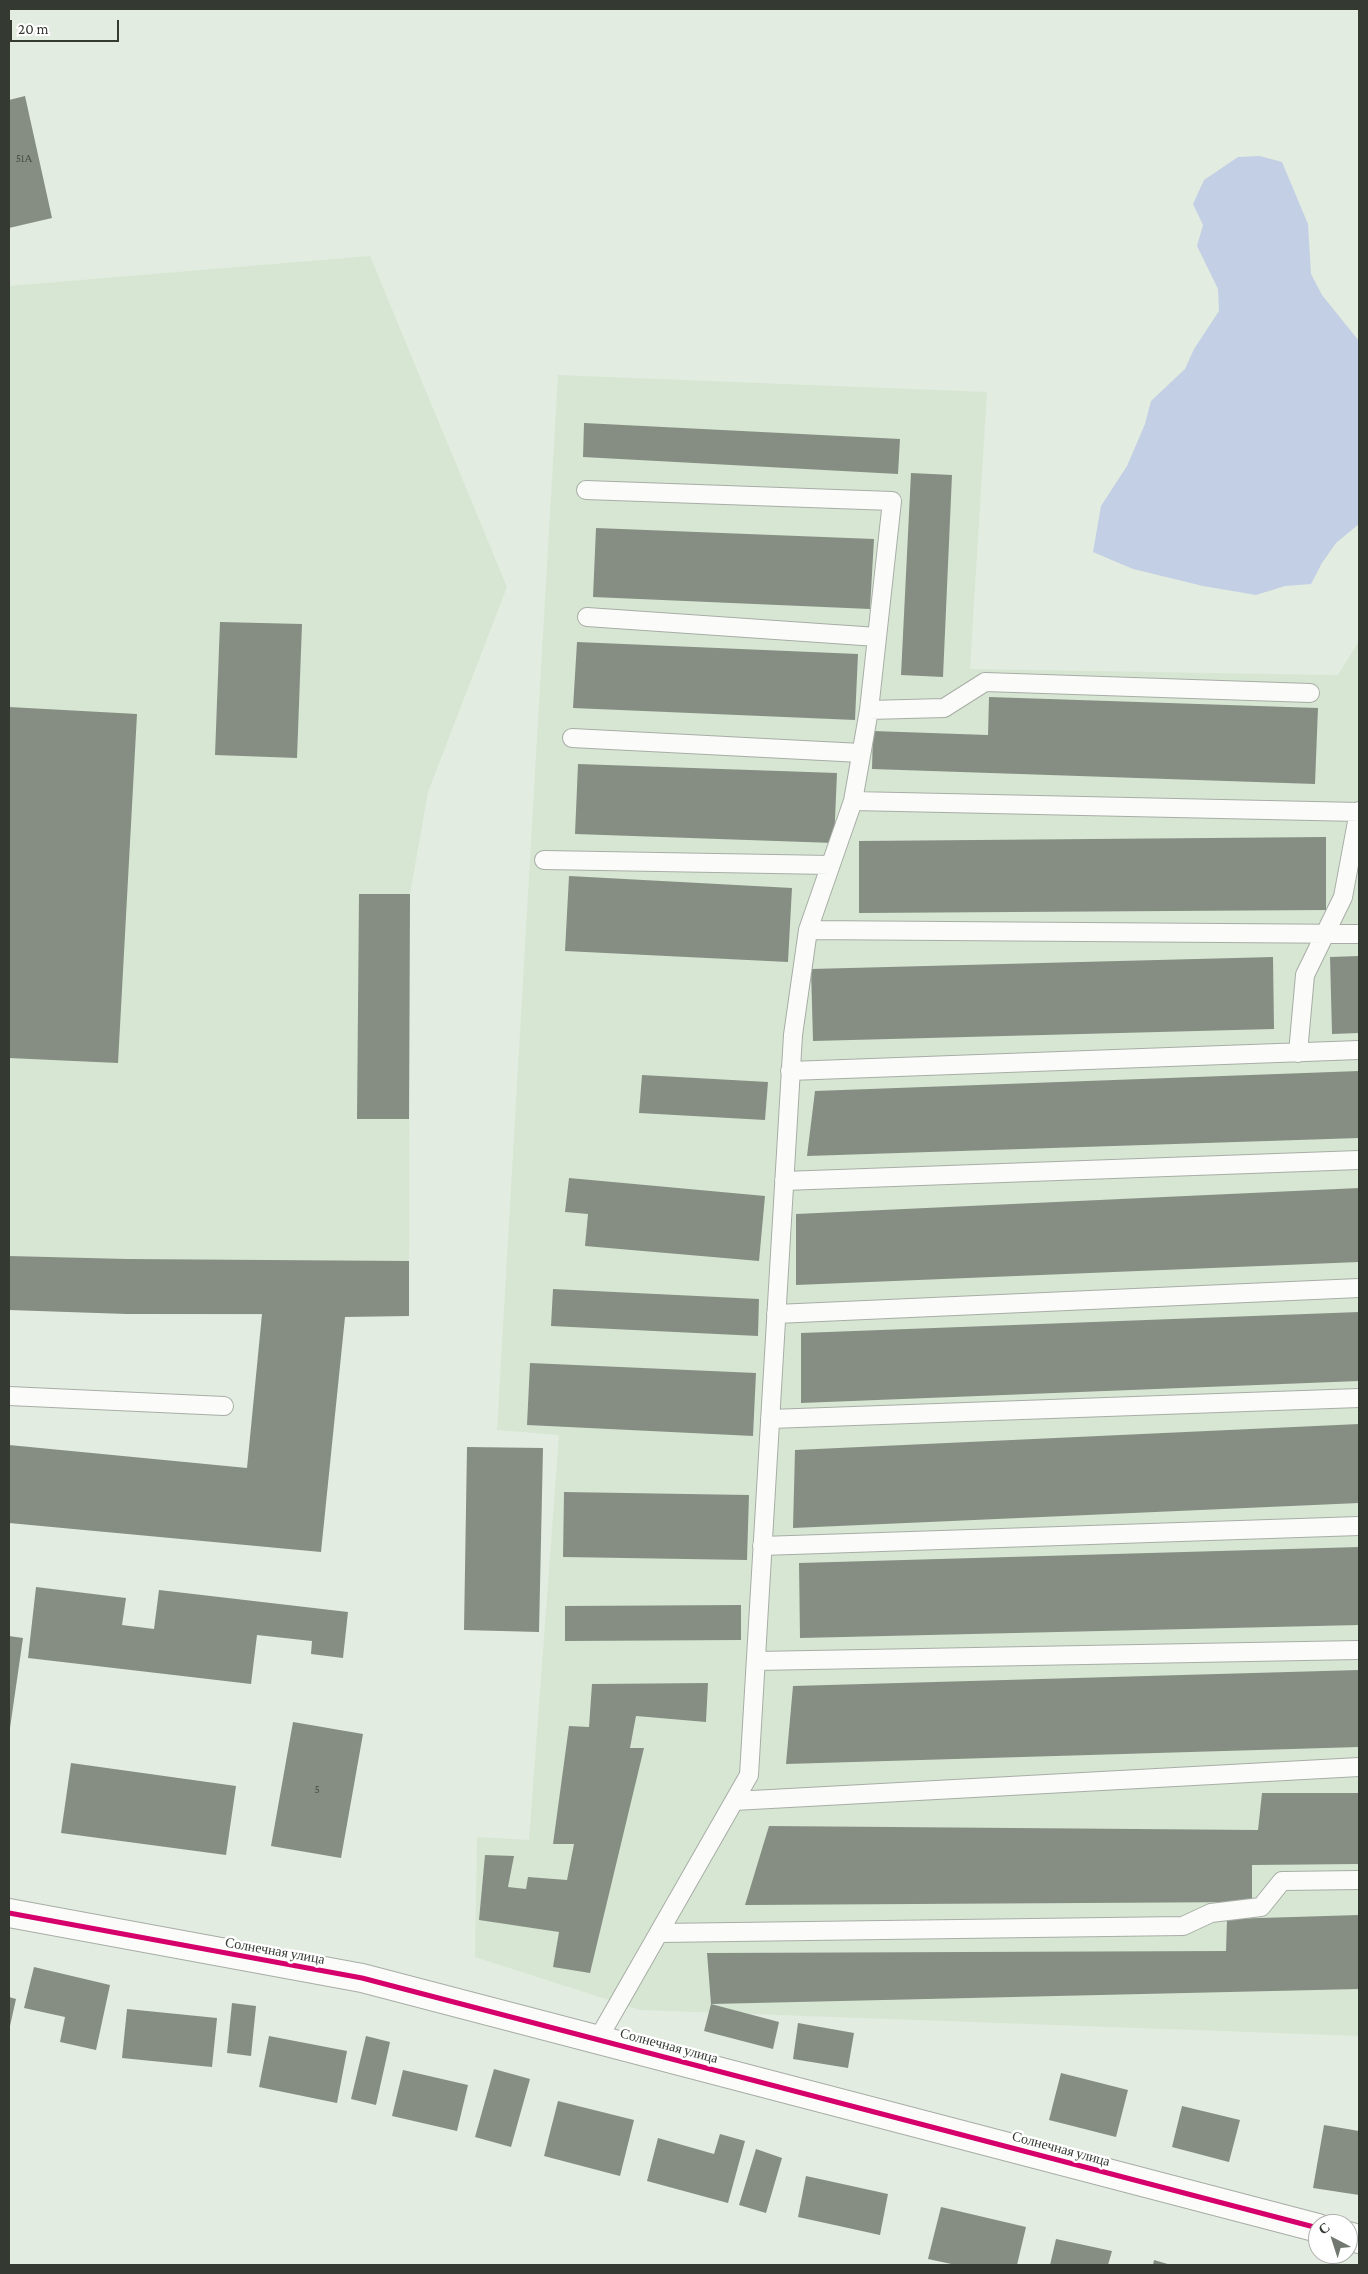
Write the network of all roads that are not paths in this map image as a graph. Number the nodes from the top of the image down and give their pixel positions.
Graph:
1 (586, 490) dead end
2 (587, 617) dead end
3 (877, 636) junction
4 (1310, 693) dead end
5 (869, 710) junction
6 (572, 738) dead end
7 (861, 753) junction
8 (853, 801) junction
9 (1359, 812) edge
10 (544, 860) dead end
11 (830, 865) junction
12 (808, 930) junction
13 (1359, 934) edge
14 (1327, 935) junction
15 (1359, 1050) edge
16 (1298, 1053) junction
17 (790, 1071) junction
18 (1359, 1160) edge
19 (784, 1181) junction
20 (1359, 1288) edge
21 (776, 1314) junction
22 (9, 1396) edge
23 (1359, 1398) edge
24 (224, 1406) dead end
25 (770, 1420) junction
26 (1359, 1526) edge
27 (762, 1546) junction
28 (1359, 1650) edge
29 (756, 1661) junction
30 (1359, 1767) edge
31 (734, 1801) junction
32 (1359, 1880) edge
33 (9, 1913) edge
34 (659, 1932) junction
35 (598, 2039) junction
36 (1308, 2225) edge

1 - 3 lane
2 - 3 lane
3 - 5 lane
4 - 5 lane
5 - 7 lane
6 - 7 lane
7 - 8 lane
8 - 9 lane
8 - 11 lane
9 - 14 lane
10 - 11 lane
11 - 12 lane
12 - 14 lane
12 - 17 lane
13 - 14 lane
14 - 16 lane
15 - 16 lane
16 - 17 lane
17 - 19 lane
18 - 19 lane
19 - 21 lane
20 - 21 lane
21 - 25 lane
22 - 24 lane
23 - 25 lane
25 - 27 lane
26 - 27 lane
27 - 29 lane
28 - 29 lane
29 - 31 lane
30 - 31 lane
31 - 34 lane
32 - 34 lane
33 - 35 street, Солнечная улица
34 - 35 lane
35 - 36 street, Солнечная улица

